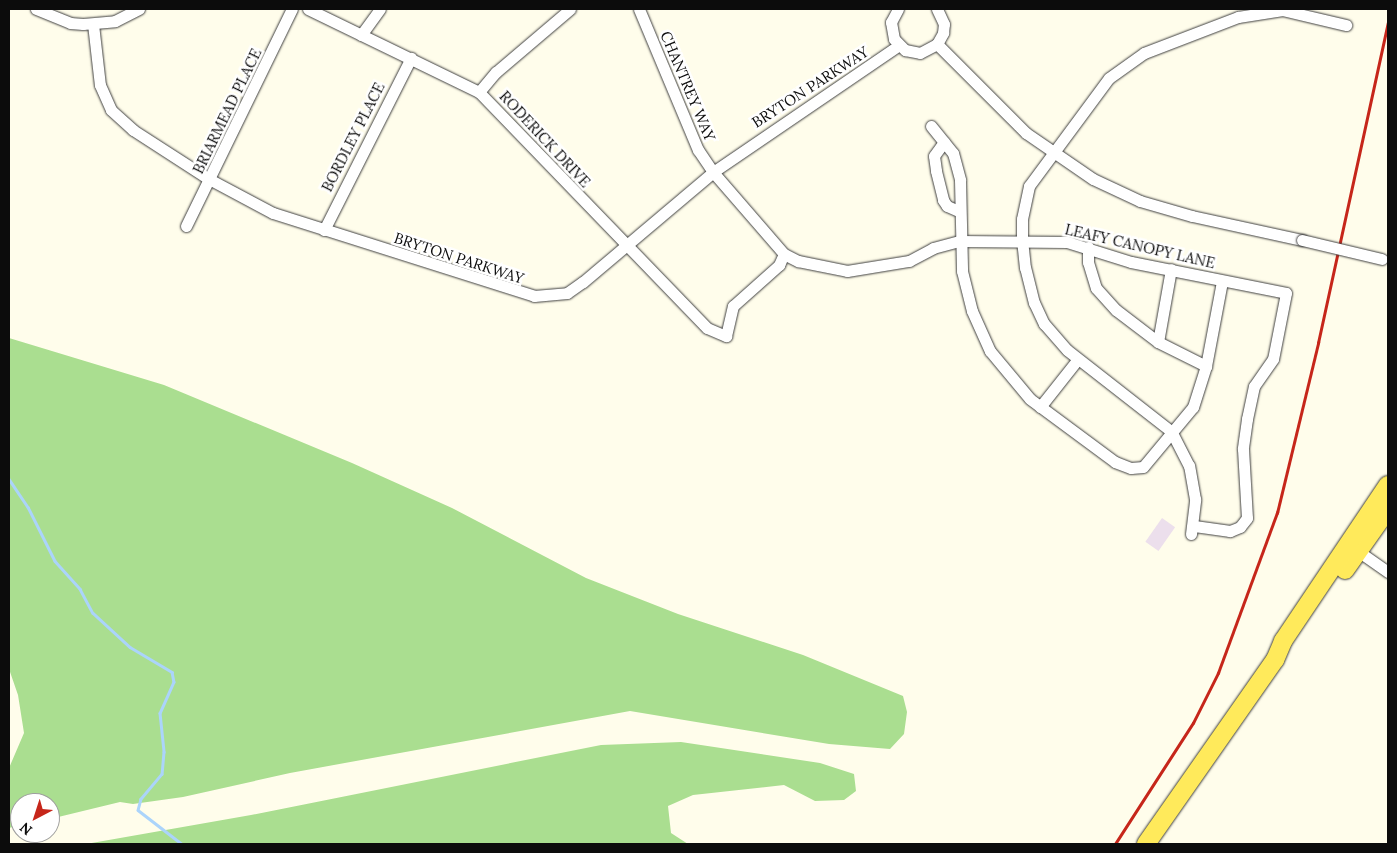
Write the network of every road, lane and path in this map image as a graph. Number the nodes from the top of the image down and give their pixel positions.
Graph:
1 (36, 9) edge
2 (139, 9) edge
3 (292, 9) edge
4 (308, 9) edge
5 (380, 9) edge
6 (570, 9) edge
7 (639, 9) edge
8 (898, 9) edge
9 (937, 9) edge
10 (93, 24) junction
11 (1346, 25) dead end
12 (361, 35) junction
13 (937, 44) junction
14 (899, 46) junction
15 (411, 58) junction
16 (479, 92) junction
17 (931, 126) dead end
18 (944, 142) junction
19 (1051, 153) junction
20 (713, 172) junction
21 (210, 180) junction
22 (959, 211) junction
23 (186, 226) dead end
24 (324, 230) junction
25 (1022, 240) junction
26 (959, 241) junction
27 (626, 245) junction
28 (1088, 247) junction
29 (784, 254) junction
30 (1385, 260) edge
31 (1171, 268) junction
32 (1222, 280) junction
33 (1158, 342) junction
34 (1078, 359) junction
35 (1206, 366) junction
36 (1040, 407) junction
37 (1172, 432) junction
38 (1388, 484) edge
39 (1388, 509) edge
40 (1358, 551) junction
41 (1388, 572) edge
42 (1275, 660) junction
43 (1146, 844) edge

1 - 10 street
2 - 10 street
3 - 21 street, BRIARMEAD PLACE
4 - 12 street, RODERICK DRIVE
5 - 12 street
6 - 16 street
7 - 20 street, CHANTREY WAY
8 - 14 street
9 - 13 street
10 - 21 street, BRYTON PARKWAY
11 - 19 street
12 - 15 street, RODERICK DRIVE
13 - 14 street
13 - 19 street
14 - 20 street, BRYTON PARKWAY
15 - 16 street, RODERICK DRIVE
15 - 24 street, BORDLEY PLACE
16 - 27 street, RODERICK DRIVE
17 - 18 street
18 - 22 street
18 - 22 street
19 - 25 street
19 - 30 street, bridge
20 - 27 street, BRYTON PARKWAY
20 - 29 street, CHANTREY WAY
21 - 23 street, BRIARMEAD PLACE
21 - 24 street, BRYTON PARKWAY
22 - 26 street
24 - 27 street, BRYTON PARKWAY
25 - 26 street, LEAFY CANOPY LANE
25 - 28 street, LEAFY CANOPY LANE
25 - 34 street
26 - 29 street, LEAFY CANOPY LANE
26 - 36 street
27 - 29 street, RODERICK DRIVE
28 - 31 street, LEAFY CANOPY LANE
28 - 33 street
31 - 32 street, LEAFY CANOPY LANE
31 - 33 street
32 - 35 street
32 - 37 street, LEAFY CANOPY LANE
33 - 35 street
34 - 36 street
34 - 37 street
35 - 37 street
36 - 37 street
38 - 42 main road
39 - 40 main road
40 - 41 street
40 - 42 main road
42 - 43 main road

